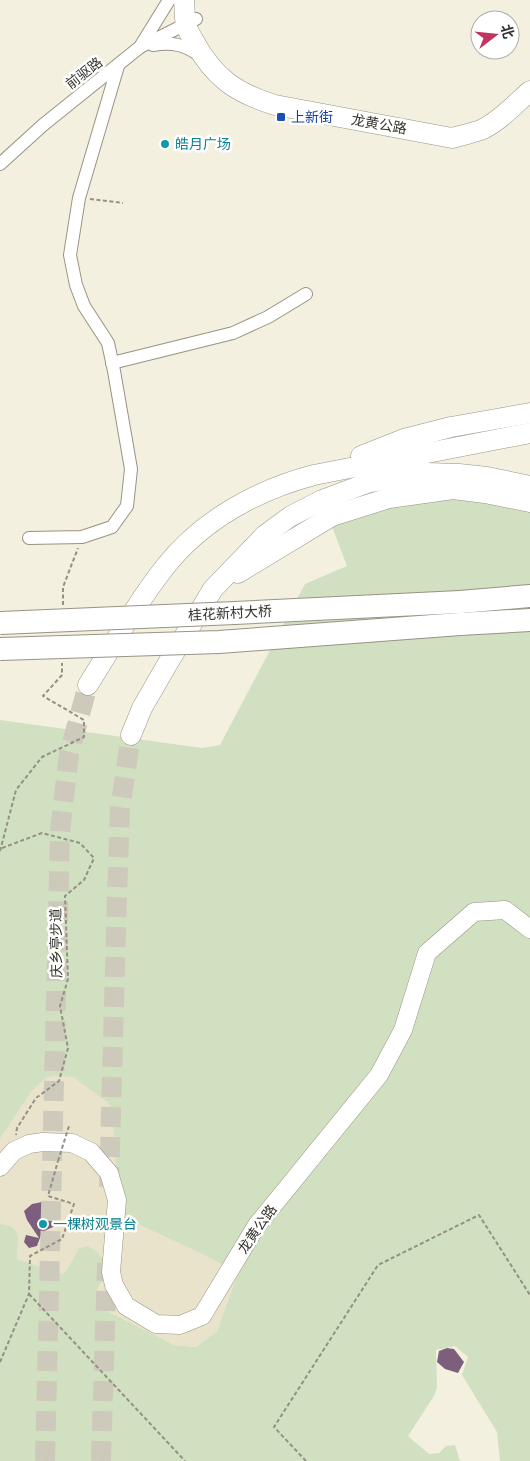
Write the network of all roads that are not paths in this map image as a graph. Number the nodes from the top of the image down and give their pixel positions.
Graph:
1 (170, 0) edge
2 (184, 0) edge
3 (192, 15) edge
4 (140, 47) junction
5 (205, 60) junction
6 (118, 66) junction
7 (530, 81) edge
8 (530, 92) edge
9 (0, 164) edge
10 (306, 294) dead end
11 (112, 363) junction
12 (530, 413) edge
13 (530, 433) edge
14 (314, 475) junction
15 (530, 486) edge
16 (530, 502) edge
17 (29, 538) dead end
18 (213, 589) junction
19 (525, 596) edge
20 (530, 620) edge
21 (0, 623) edge
22 (0, 649) edge
23 (88, 685) tunnel mouth
24 (131, 736) tunnel mouth
25 (530, 928) edge
26 (0, 1167) edge

1 - 4 street
2 - 3 main road, 龙黄公路
3 - 4 street, 前驱路
3 - 5 main road, 龙黄公路
3 - 7 main road, 龙黄公路
4 - 5 street
4 - 6 street, 前驱路
5 - 8 main road, 龙黄公路
6 - 9 street, 前驱路
6 - 11 street
10 - 11 street
11 - 17 street
12 - 14 main road
13 - 14 main road
14 - 23 main road, bridge
15 - 18 main road
16 - 18 main road
18 - 24 main road, bridge
19 - 21 highway, 桂花新村大桥, bridge
20 - 22 highway, 桂花新村大桥, bridge
25 - 26 main road, 龙黄公路

